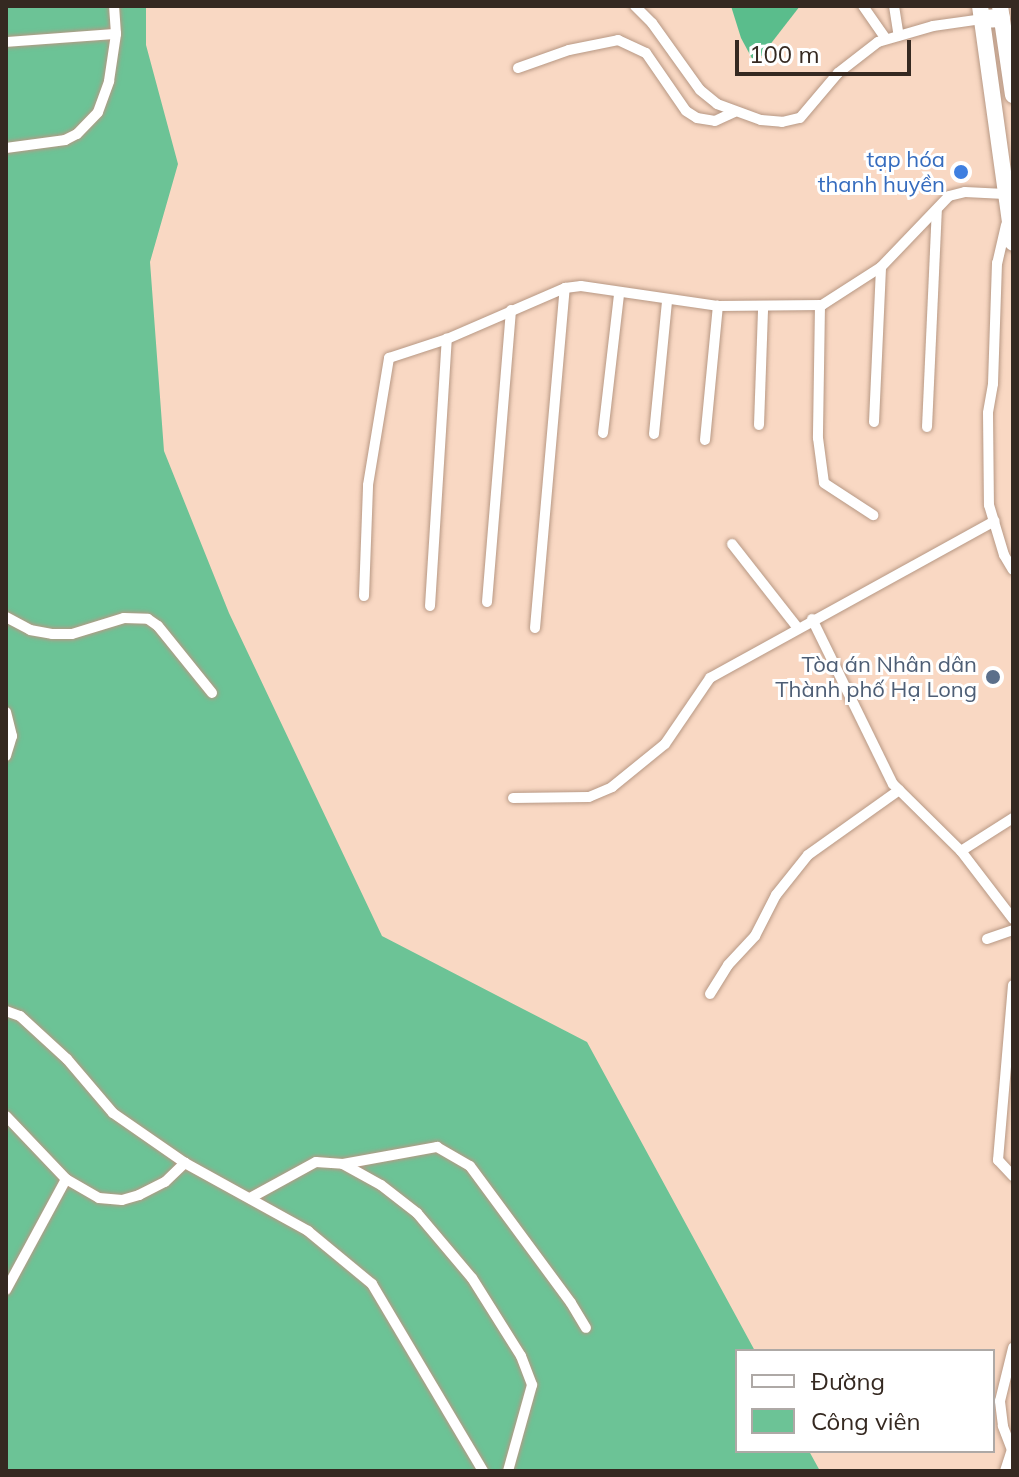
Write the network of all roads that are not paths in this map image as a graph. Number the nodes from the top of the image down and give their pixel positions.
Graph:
1 (115, 6) edge
2 (635, 6) edge
3 (863, 6) edge
4 (894, 6) edge
5 (1001, 12) edge
6 (981, 13) edge
7 (116, 34) junction
8 (899, 36) junction
9 (886, 39) junction
10 (6, 42) edge
11 (518, 68) dead end
12 (1013, 95) edge
13 (734, 112) junction
14 (6, 148) edge
15 (1005, 194) junction
16 (937, 210) junction
17 (1009, 215) junction
18 (1013, 243) edge
19 (881, 267) junction
20 (565, 288) junction
21 (619, 294) junction
22 (667, 301) junction
23 (820, 305) junction
24 (718, 306) junction
25 (763, 308) junction
26 (511, 310) junction
27 (447, 339) junction
28 (874, 422) dead end
29 (759, 425) dead end
30 (927, 427) dead end
31 (603, 433) dead end
32 (654, 434) dead end
33 (705, 440) dead end
34 (873, 515) dead end
35 (994, 521) junction
36 (732, 544) dead end
37 (1013, 570) edge
38 (364, 596) dead end
39 (487, 602) dead end
40 (430, 606) dead end
41 (6, 617) edge
42 (812, 619) junction
43 (797, 627) junction
44 (535, 628) dead end
45 (212, 693) dead end
46 (6, 712) edge
47 (6, 756) edge
48 (899, 790) junction
49 (513, 798) dead end
50 (1013, 818) edge
51 (961, 851) junction
52 (1013, 919) edge
53 (1013, 930) edge
54 (987, 939) dead end
55 (1013, 985) edge
56 (710, 994) dead end
57 (6, 1011) edge
58 (6, 1116) edge
59 (185, 1163) junction
60 (343, 1164) junction
61 (1013, 1176) edge
62 (66, 1179) junction
63 (252, 1197) junction
64 (6, 1290) edge
65 (586, 1328) dead end
66 (1013, 1348) edge
67 (483, 1471) edge
68 (508, 1471) edge
69 (1005, 1471) edge

1 - 7 street
2 - 13 street
3 - 9 street
4 - 8 street
5 - 6 highway
5 - 12 main road
6 - 8 street
6 - 15 main road
7 - 10 street
7 - 14 street
8 - 9 street
9 - 13 street
11 - 13 street
15 - 16 street
15 - 17 main road
16 - 19 street
16 - 30 street
17 - 18 main road
17 - 35 street
19 - 23 street
19 - 28 street
20 - 21 street
20 - 26 street
20 - 44 street
21 - 22 street
21 - 31 street
22 - 24 street
22 - 32 street
23 - 25 street
23 - 34 street
24 - 25 street
24 - 33 street
25 - 29 street
26 - 27 street
26 - 39 street
27 - 38 street
27 - 40 street
35 - 37 street
35 - 42 street
36 - 43 street
41 - 45 street
42 - 43 street
42 - 48 street
43 - 49 street
46 - 47 street
48 - 51 street
48 - 56 street
50 - 51 street
51 - 52 street
53 - 54 street
55 - 61 street
57 - 59 street
58 - 62 street
59 - 62 street
59 - 63 street
60 - 63 street
60 - 65 street
60 - 68 street
62 - 64 street
63 - 67 street
66 - 69 street

